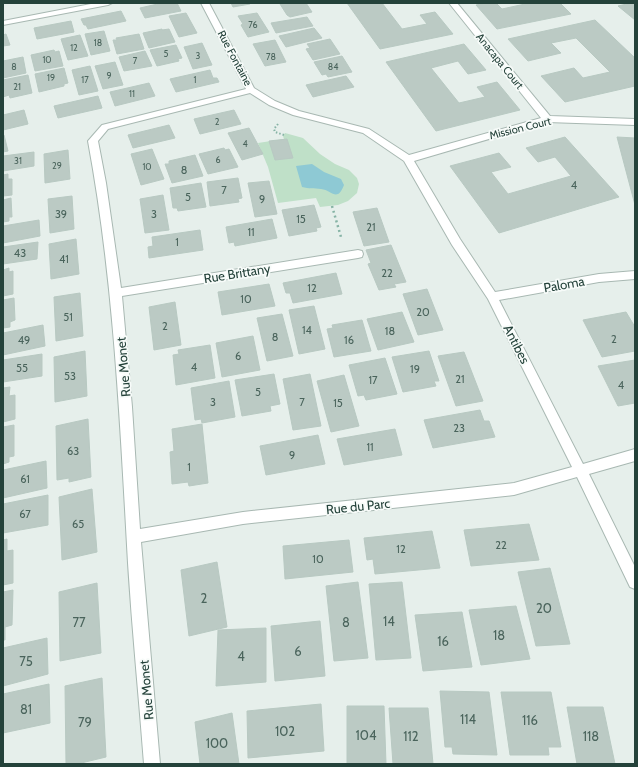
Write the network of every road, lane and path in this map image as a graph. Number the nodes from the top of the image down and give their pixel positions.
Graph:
1 (108, 3) edge
2 (205, 3) edge
3 (453, 3) edge
4 (3, 23) edge
5 (251, 90) junction
6 (547, 119) junction
7 (635, 122) edge
8 (276, 127) dead end
9 (366, 131) joint
10 (284, 135) dead end
11 (408, 159) junction
12 (332, 206) dead end
13 (358, 254) dead end
14 (346, 255) junction
15 (635, 275) edge
16 (116, 293) junction
17 (492, 297) junction
18 (635, 455) edge
19 (580, 470) junction
20 (134, 537) junction
21 (635, 582) edge
22 (152, 764) edge

1 - 4 street
2 - 5 street, Rue Fontaine
3 - 6 street, Anacapa Court
5 - 9 street, Rue Fontaine
5 - 16 street, Rue Monet
6 - 7 street, Mission Court
6 - 11 street, Mission Court
8 - 10 path
9 - 11 street, Antibes
11 - 17 street, Antibes
12 - 14 path
13 - 14 street, Rue Brittany
14 - 16 street, Rue Brittany
15 - 17 street, Paloma
16 - 20 street, Rue Monet
17 - 19 street, Antibes
18 - 19 street, Rue du Parc
19 - 20 street, Rue du Parc
19 - 21 street, Antibes
20 - 22 street, Rue Monet

